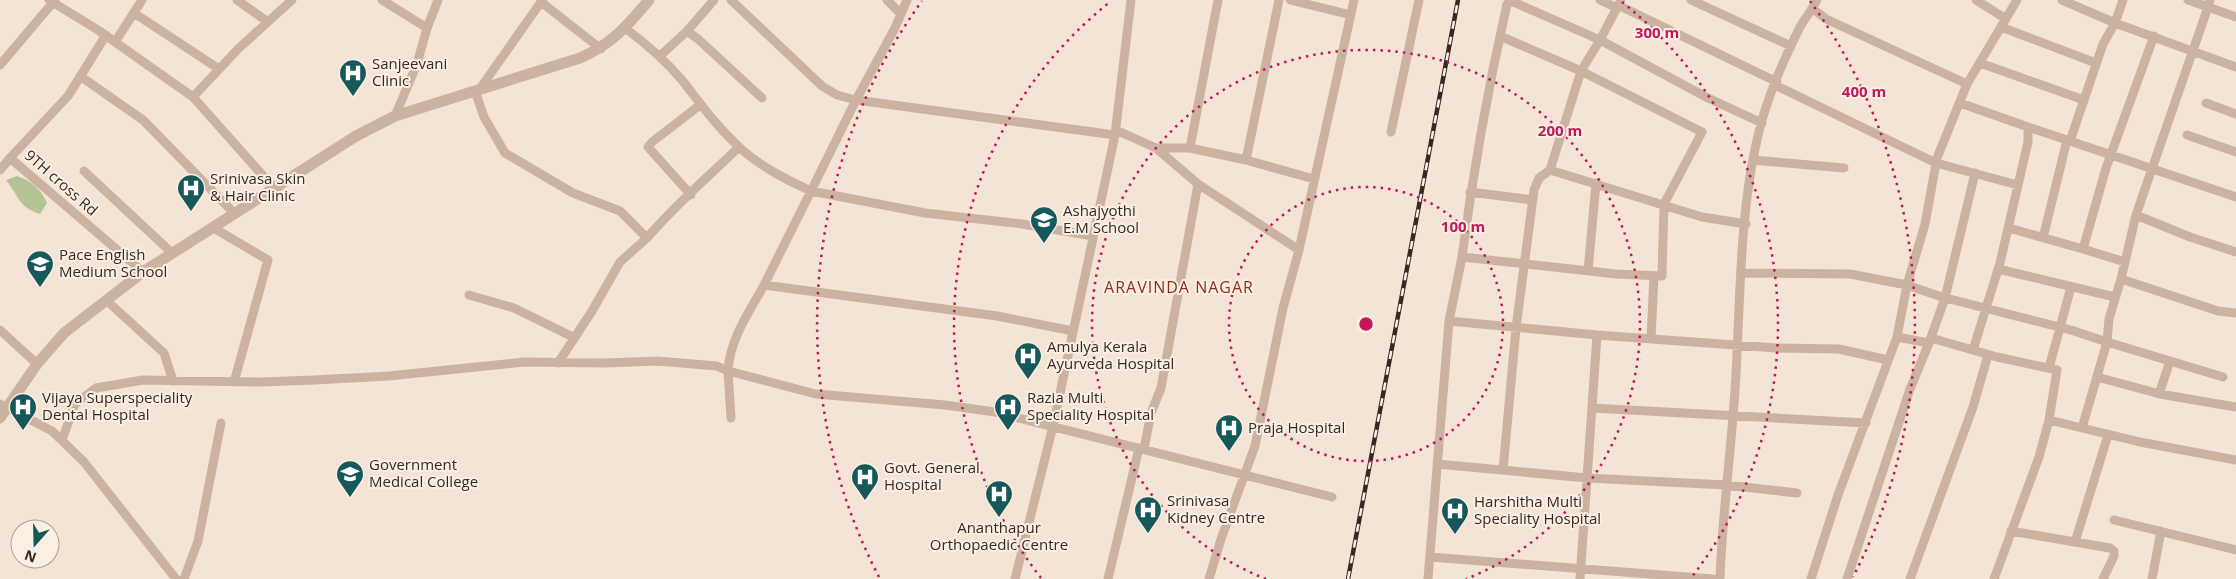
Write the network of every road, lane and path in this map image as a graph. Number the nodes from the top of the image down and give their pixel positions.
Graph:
1 (142, 0) edge
2 (237, 0) edge
3 (292, 0) edge
4 (382, 0) edge
5 (438, 0) edge
6 (650, 0) edge
7 (731, 0) edge
8 (887, 0) edge
9 (907, 0) edge
10 (1130, 0) edge
11 (1218, 0) edge
12 (1280, 0) edge
13 (1290, 0) edge
14 (1354, 0) edge
15 (1419, 0) edge
16 (1600, 0) edge
17 (1691, 0) edge
18 (1976, 0) edge
19 (2017, 0) edge
20 (2062, 0) edge
21 (2123, 0) edge
22 (2188, 0) edge
23 (52, 1) edge
24 (542, 1) edge
25 (710, 2) edge
26 (2209, 3) edge
27 (1619, 4) edge
28 (1815, 4) edge
29 (134, 13) junction
30 (901, 14) junction
31 (1351, 15) junction
32 (2236, 17) edge
33 (268, 22) junction
34 (2003, 23) junction
35 (2115, 23) junction
36 (427, 28) junction
37 (625, 28) junction
38 (687, 31) junction
39 (106, 35) junction
40 (1500, 36) junction
41 (2154, 36) junction
42 (1600, 40) junction
43 (115, 42) junction
44 (1791, 46) junction
45 (601, 49) junction
46 (2194, 51) junction
47 (660, 56) junction
48 (1980, 63) junction
49 (2096, 63) junction
50 (0, 65) edge
51 (2236, 67) edge
52 (219, 69) junction
53 (1581, 71) junction
54 (80, 76) junction
55 (1776, 84) junction
56 (1967, 84) junction
57 (477, 91) junction
58 (193, 97) junction
59 (762, 98) dead end
60 (856, 100) junction
61 (2084, 100) junction
62 (1960, 103) junction
63 (2206, 103) dead end
64 (700, 105) junction
65 (2236, 114) edge
66 (394, 116) junction
67 (1762, 123) junction
68 (2028, 127) junction
69 (1115, 132) junction
70 (1391, 132) dead end
71 (2187, 135) dead end
72 (2069, 140) junction
73 (739, 147) junction
74 (1156, 148) junction
75 (1190, 148) junction
76 (2236, 152) edge
77 (2111, 154) junction
78 (10, 158) junction
79 (1246, 160) junction
80 (1753, 160) junction
81 (1936, 162) junction
82 (1844, 168) dead end
83 (2152, 168) junction
84 (0, 170) edge
85 (84, 170) dead end
86 (1550, 170) junction
87 (1975, 173) junction
88 (1314, 179) junction
89 (1596, 183) junction
90 (1198, 184) junction
91 (2018, 185) junction
92 (273, 187) junction
93 (812, 191) junction
94 (1470, 192) junction
95 (691, 194) junction
96 (2236, 197) edge
97 (1533, 200) junction
98 (1664, 204) junction
99 (234, 212) junction
100 (2136, 215) junction
101 (1746, 224) junction
102 (212, 227) junction
103 (2008, 228) junction
104 (1093, 236) junction
105 (647, 238) junction
106 (2043, 238) junction
107 (2082, 249) junction
108 (1299, 250) junction
109 (2236, 252) edge
110 (172, 253) junction
111 (1462, 257) junction
112 (2125, 262) junction
113 (1524, 265) junction
114 (1998, 269) junction
115 (1588, 271) junction
116 (143, 272) junction
117 (1741, 273) junction
118 (1654, 276) junction
119 (2121, 279) junction
120 (764, 285) junction
121 (1907, 285) junction
122 (2071, 287) junction
123 (469, 295) dead end
124 (2116, 297) junction
125 (1944, 298) junction
126 (106, 300) junction
127 (1987, 309) junction
128 (2236, 313) edge
129 (1449, 321) junction
130 (2060, 327) junction
131 (1516, 328) junction
132 (0, 330) edge
133 (1073, 331) junction
134 (1597, 336) junction
135 (573, 337) junction
136 (1897, 337) junction
137 (1651, 339) junction
138 (1930, 340) junction
139 (2107, 342) junction
140 (1738, 346) junction
141 (1973, 350) junction
142 (1988, 355) junction
143 (1888, 360) junction
144 (2170, 361) junction
145 (558, 363) junction
146 (37, 364) junction
147 (2049, 368) junction
148 (728, 372) junction
149 (2223, 376) dead end
150 (2097, 377) junction
151 (174, 381) junction
152 (234, 382) junction
153 (2159, 394) junction
154 (3, 406) edge
155 (2236, 407) edge
156 (1592, 408) junction
157 (1733, 417) junction
158 (0, 418) edge
159 (731, 418) dead end
160 (2049, 420) junction
161 (221, 423) dead end
162 (1866, 423) junction
163 (1053, 426) junction
164 (2082, 428) junction
165 (2108, 434) junction
166 (62, 440) junction
167 (1141, 448) junction
168 (2236, 460) edge
169 (1437, 464) junction
170 (1503, 470) junction
171 (1245, 475) junction
172 (1587, 478) junction
173 (1726, 485) junction
174 (1798, 493) dead end
175 (1332, 497) dead end
176 (2114, 520) dead end
177 (2012, 531) junction
178 (2160, 531) junction
179 (2075, 542) junction
180 (2236, 550) edge
181 (1430, 557) junction
182 (1581, 568) junction
183 (176, 579) edge
184 (184, 579) edge
185 (1015, 579) edge
186 (1108, 579) edge
187 (1209, 579) edge
188 (1428, 579) edge
189 (1580, 579) edge
190 (1713, 579) edge
191 (1720, 579) edge
192 (1811, 579) edge
193 (1847, 579) edge
194 (1910, 579) edge
195 (1994, 579) edge
196 (2103, 579) edge
197 (2152, 579) edge

1 - 29 street
2 - 33 street
3 - 33 street
4 - 36 street
5 - 36 street
6 - 37 street
7 - 60 street
8 - 30 street
9 - 30 street
10 - 69 street
11 - 75 street
12 - 79 street
13 - 31 street
14 - 31 street
15 - 70 street
16 - 27 street
17 - 44 street
18 - 34 street
19 - 34 street
20 - 35 street
21 - 35 street
22 - 26 street
23 - 39 street
23 - 50 street
24 - 45 street
24 - 57 street
25 - 38 street
26 - 32 street
26 - 46 street
27 - 42 street
27 - 55 street
28 - 44 street
28 - 56 street
29 - 43 street
29 - 52 street
30 - 60 street
31 - 88 street
33 - 52 street
34 - 48 street
34 - 49 street
35 - 41 street
35 - 49 street
36 - 66 street
37 - 45 street
37 - 47 street
38 - 47 street
38 - 59 street
39 - 43 street
39 - 54 street, 9TH cross Rd
40 - 42 street
40 - 53 street
40 - 94 street
41 - 46 street
41 - 77 street
42 - 53 street
42 - 67 street
43 - 58 street
44 - 55 street
45 - 57 street
46 - 51 street
46 - 83 street
47 - 64 street
48 - 56 street
48 - 61 street
49 - 61 street
52 - 58 street
53 - 86 street
53 - 98 street
54 - 78 street, 9TH cross Rd
54 - 99 street
55 - 67 street
55 - 81 street
56 - 62 street
57 - 66 street
57 - 105 street
58 - 92 street
60 - 69 street
60 - 93 street
61 - 72 street
62 - 68 street
62 - 81 street
63 - 65 street
64 - 73 street
64 - 95 street
66 - 92 street
67 - 80 street
68 - 72 street
68 - 91 street
69 - 74 street
69 - 104 street
71 - 76 street
72 - 77 street
72 - 106 street
73 - 93 street
73 - 95 street
74 - 75 street
74 - 90 street
75 - 79 street
77 - 83 street
77 - 107 street
78 - 84 street
78 - 116 street, 9TH cross Rd
79 - 88 street
80 - 82 street
80 - 101 street
81 - 87 street
81 - 121 street
83 - 96 street
83 - 100 street
85 - 110 street
86 - 89 street
86 - 97 street
87 - 91 street
87 - 125 street
88 - 108 street
89 - 98 street
89 - 115 street
90 - 108 street
90 - 167 street
91 - 103 street
92 - 99 street
93 - 104 street
93 - 120 street
94 - 97 street
94 - 111 street
95 - 105 street
97 - 113 street
98 - 101 street
98 - 118 street
99 - 102 street
100 - 109 street
100 - 112 street
101 - 117 street
102 - 110 street
102 - 152 street
103 - 106 street
103 - 114 street
104 - 133 street
105 - 135 street
106 - 107 street
107 - 112 street
108 - 171 street
110 - 116 street
111 - 113 street
111 - 129 street
112 - 119 street
113 - 115 street
113 - 131 street
114 - 122 street
114 - 127 street
115 - 118 street
116 - 126 street
117 - 121 street
117 - 140 street
118 - 137 street
119 - 124 street
119 - 128 street
120 - 133 street
120 - 148 street
121 - 125 street
121 - 136 street
122 - 124 street
122 - 130 street
123 - 135 street
124 - 139 street
125 - 127 street
125 - 138 street
126 - 146 street
126 - 151 street
127 - 130 street
127 - 141 street
129 - 131 street
129 - 169 street
130 - 139 street
130 - 147 street
131 - 134 street
131 - 170 street
132 - 146 street
133 - 163 street
134 - 137 street
134 - 156 street
135 - 145 street
136 - 138 street
136 - 143 street
137 - 140 street
138 - 141 street
138 - 193 street
139 - 144 street
139 - 150 street
140 - 143 street
140 - 157 street
141 - 142 street
142 - 147 street
142 - 194 street
143 - 162 street
144 - 149 street
144 - 153 street
145 - 148 street
145 - 152 street
146 - 154 street
147 - 160 street
148 - 159 street
148 - 163 street
150 - 153 street
150 - 164 street
151 - 152 street
151 - 166 street
153 - 155 street
154 - 158 street
154 - 166 street
156 - 157 street
156 - 172 street
157 - 162 street
157 - 173 street
160 - 164 street
160 - 177 street
161 - 184 street
162 - 192 street
163 - 167 street
163 - 185 street
164 - 165 street
165 - 168 street
165 - 179 street
166 - 183 street
167 - 171 street
167 - 186 street
169 - 170 street
169 - 181 street
170 - 172 street
171 - 175 street
171 - 187 street
172 - 173 street
172 - 182 street
173 - 174 street
173 - 191 street
176 - 178 street
177 - 179 street
177 - 195 street
178 - 180 street
178 - 197 street
179 - 196 street
181 - 182 street
181 - 188 street
182 - 189 street
182 - 190 street

